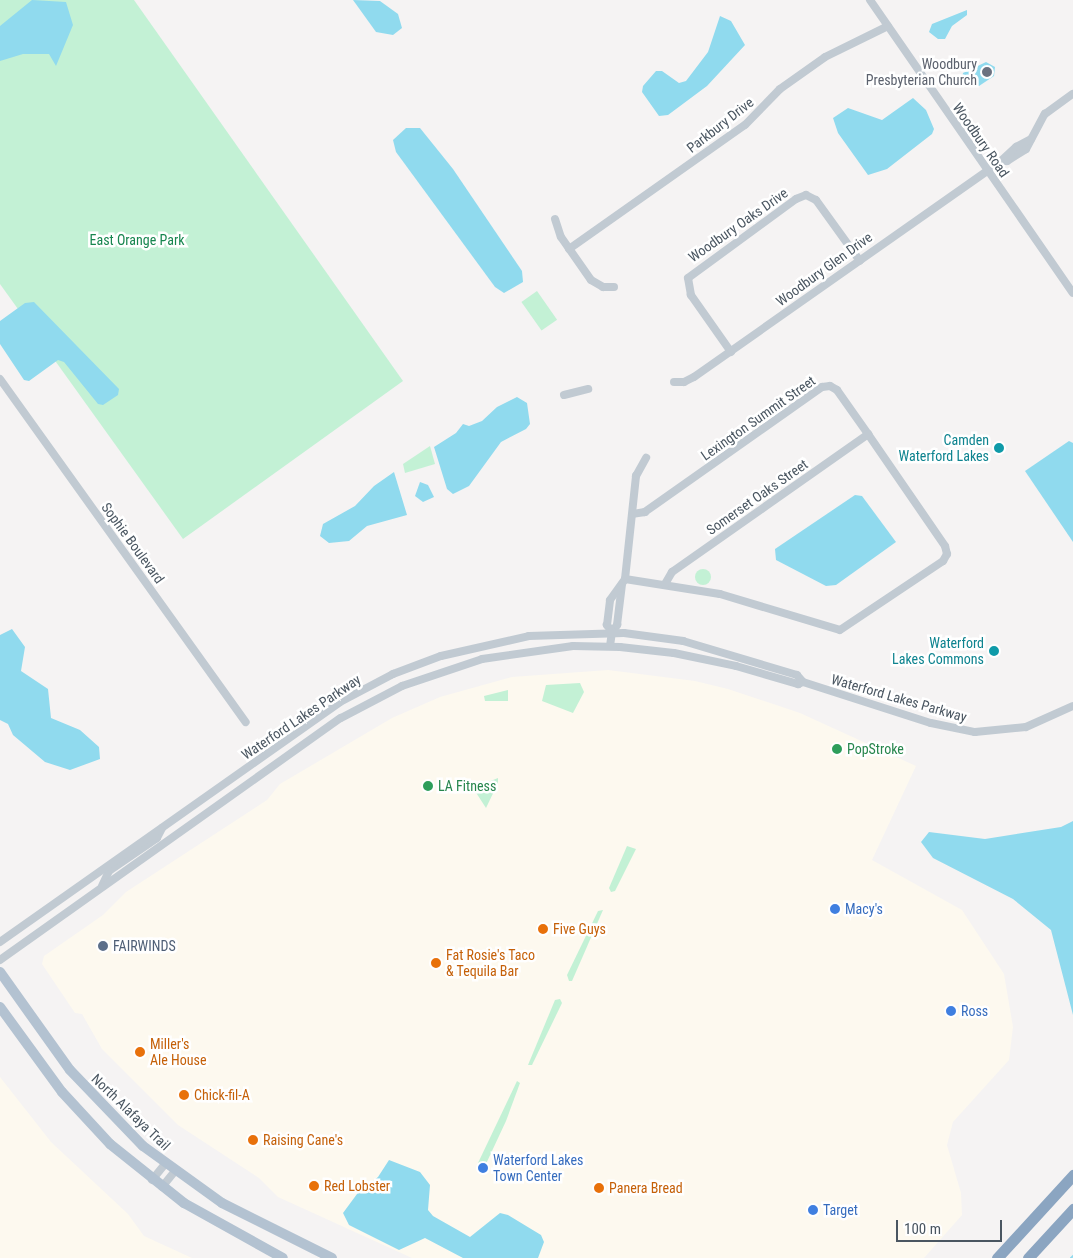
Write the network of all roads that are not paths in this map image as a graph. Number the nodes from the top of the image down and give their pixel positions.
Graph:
1 (870, 0) edge
2 (888, 26) junction
3 (1073, 94) edge
4 (987, 170) junction
5 (555, 219) dead end
6 (569, 249) junction
7 (860, 261) junction
8 (614, 287) dead end
9 (1073, 293) edge
10 (731, 352) junction
11 (0, 379) edge
12 (674, 382) dead end
13 (588, 389) dead end
14 (564, 395) dead end
15 (868, 434) junction
16 (646, 458) dead end
17 (633, 514) junction
18 (624, 581) junction
19 (665, 584) junction
20 (612, 632) junction
21 (610, 646) junction
22 (428, 661) junction
23 (432, 674) junction
24 (803, 682) junction
25 (1073, 706) edge
26 (246, 722) dead end
27 (163, 826) junction
28 (101, 887) junction
29 (0, 942) edge
30 (0, 960) edge
31 (0, 972) edge
32 (0, 1008) edge
33 (165, 1164) junction
34 (175, 1171) junction
35 (1073, 1174) edge
36 (152, 1180) junction
37 (162, 1187) junction
38 (1073, 1209) edge
39 (283, 1258) edge
40 (332, 1258) edge
41 (997, 1258) edge
42 (1028, 1258) edge

1 - 2 street, Woodbury Road
2 - 4 street, Woodbury Road
2 - 6 street, Parkbury Drive
3 - 4 street, Woodbury Glen Drive
4 - 7 street, Woodbury Glen Drive
4 - 9 street, Woodbury Road
5 - 6 street
6 - 8 street
7 - 10 street, Woodbury Glen Drive
7 - 10 street, Woodbury Oaks Drive
10 - 12 street, Woodbury Glen Drive
11 - 26 street, Sophie Boulevard
13 - 14 street
15 - 17 street, Lexington Summit Street
15 - 19 street, Somerset Oaks Street
15 - 19 street, Lexington Summit Street
16 - 17 street
17 - 18 street
18 - 19 street, Lexington Summit Street
18 - 20 street
20 - 21 street
20 - 22 street, Waterford Lakes Parkway
20 - 24 street, Waterford Lakes Parkway
21 - 23 street, Waterford Lakes Parkway
21 - 24 street, Waterford Lakes Parkway
22 - 23 street
22 - 27 street, Waterford Lakes Parkway
23 - 28 street, Waterford Lakes Parkway
24 - 25 street, Waterford Lakes Parkway
27 - 28 street
27 - 29 street, Waterford Lakes Parkway
28 - 30 street, Waterford Lakes Parkway
31 - 33 main road, North Alafaya Trail
32 - 36 main road
33 - 34 main road, North Alafaya Trail
33 - 36 street
34 - 37 street
34 - 40 main road, North Alafaya Trail
35 - 41 highway
36 - 37 main road
37 - 39 main road
38 - 42 highway

